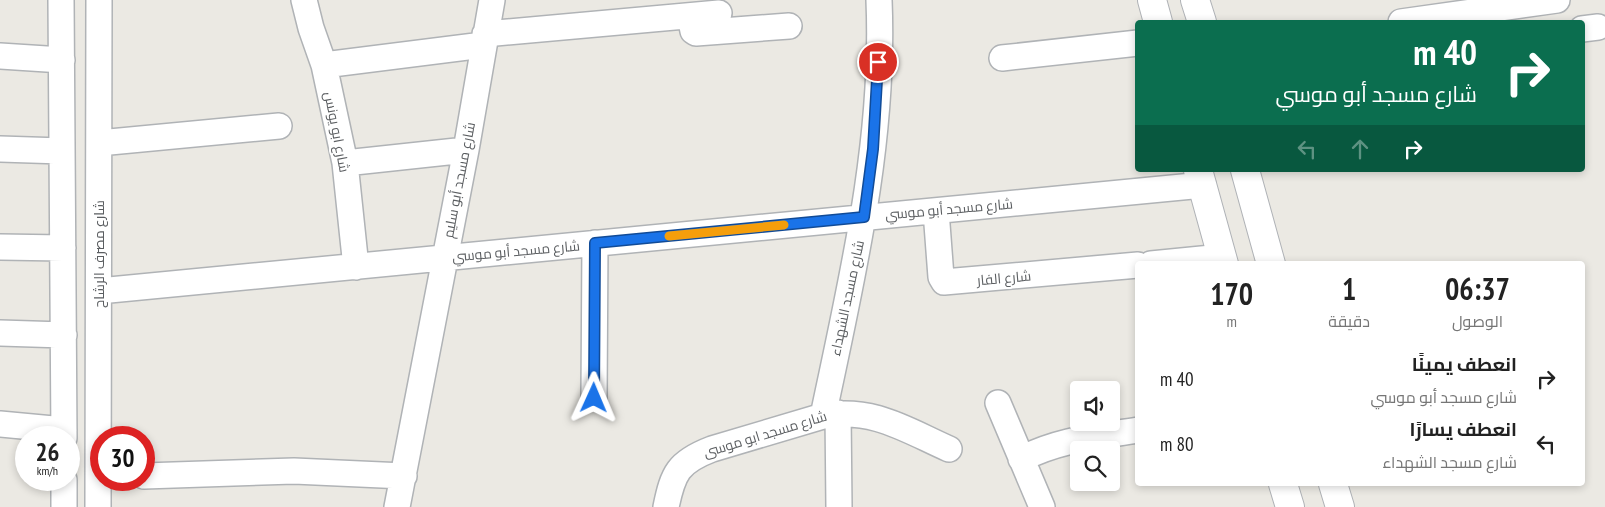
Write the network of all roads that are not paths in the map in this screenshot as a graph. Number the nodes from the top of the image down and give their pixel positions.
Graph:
1 (61, 0) edge
2 (99, 0) edge
3 (304, 0) edge
4 (492, 0) edge
5 (879, 0) edge
6 (1152, 0) edge
7 (1195, 0) edge
8 (1557, 0) edge
9 (719, 13) dead end
10 (690, 16) junction
11 (1157, 20) edge
12 (1201, 20) edge
13 (1415, 20) edge
14 (789, 26) dead end
15 (484, 40) junction
16 (1135, 43) edge
17 (0, 56) edge
18 (1002, 58) dead end
19 (62, 60) junction
20 (324, 65) junction
21 (279, 126) dead end
22 (99, 143) junction
23 (0, 149) edge
24 (466, 150) junction
25 (62, 151) junction
26 (345, 163) junction
27 (1246, 172) edge
28 (1200, 177) edge
29 (936, 210) junction
30 (864, 217) junction
31 (595, 243) junction
32 (0, 247) edge
33 (63, 248) junction
34 (444, 258) junction
35 (1223, 260) edge
36 (1205, 261) edge
37 (1270, 261) edge
38 (1135, 265) edge
39 (356, 267) junction
40 (99, 292) junction
41 (0, 333) edge
42 (64, 335) junction
43 (594, 398) dead end
44 (998, 403) dead end
45 (831, 414) junction
46 (0, 424) edge
47 (15, 426) edge
48 (64, 426) edge
49 (100, 426) edge
50 (1135, 430) edge
51 (949, 449) dead end
52 (1021, 459) junction
53 (155, 476) edge
54 (404, 476) junction
55 (1285, 486) edge
56 (1334, 486) edge
57 (64, 491) edge
58 (99, 491) edge
59 (64, 507) edge
60 (98, 507) edge
61 (397, 507) edge
62 (666, 507) edge
63 (839, 507) edge
64 (1042, 507) edge
65 (1290, 507) edge
66 (1340, 507) edge

1 - 19 street
2 - 22 street, شارع مصرف الرشاح
3 - 20 street, شارع ابو يونس
4 - 15 street, شارع مسجد أبو سليم
5 - 30 street, شارع مسجد الشهداء
6 - 11 street
7 - 12 street
8 - 13 street
9 - 10 street
10 - 14 street
10 - 15 street
15 - 20 street
15 - 24 street, شارع مسجد أبو سليم
16 - 18 street
17 - 19 street
19 - 25 street
20 - 26 street, شارع ابو يونس
21 - 22 street
22 - 40 street, شارع مصرف الرشاح
23 - 25 street
24 - 26 street
24 - 34 street, شارع مسجد أبو سليم
25 - 33 street
26 - 39 street, شارع ابو يونس
27 - 37 street
28 - 29 street, شارع مسجد أبو موسي
28 - 35 street
29 - 30 street, شارع مسجد أبو موسي
29 - 38 street, شارع الفار
30 - 31 street, شارع مسجد أبو موسي
30 - 45 street, شارع مسجد الشهداء
31 - 34 street, شارع مسجد أبو موسي
31 - 43 street
32 - 33 street
33 - 42 street
34 - 39 street, شارع مسجد أبو موسي
34 - 54 street, شارع مسجد أبو سليم
35 - 36 street
39 - 40 street, شارع مسجد أبو موسي
40 - 49 street, شارع مصرف الرشاح
41 - 42 street
42 - 48 street
44 - 52 street
45 - 51 street, شارع مسجد ابو موسى
45 - 62 street, شارع مسجد ابو موسى
45 - 63 street, شارع مسجد الشهداء
46 - 47 street
50 - 52 street
52 - 64 street
53 - 54 street
54 - 61 street, شارع مسجد أبو سليم
55 - 65 street
56 - 66 street
57 - 59 street
58 - 60 street, شارع مصرف الرشاح

